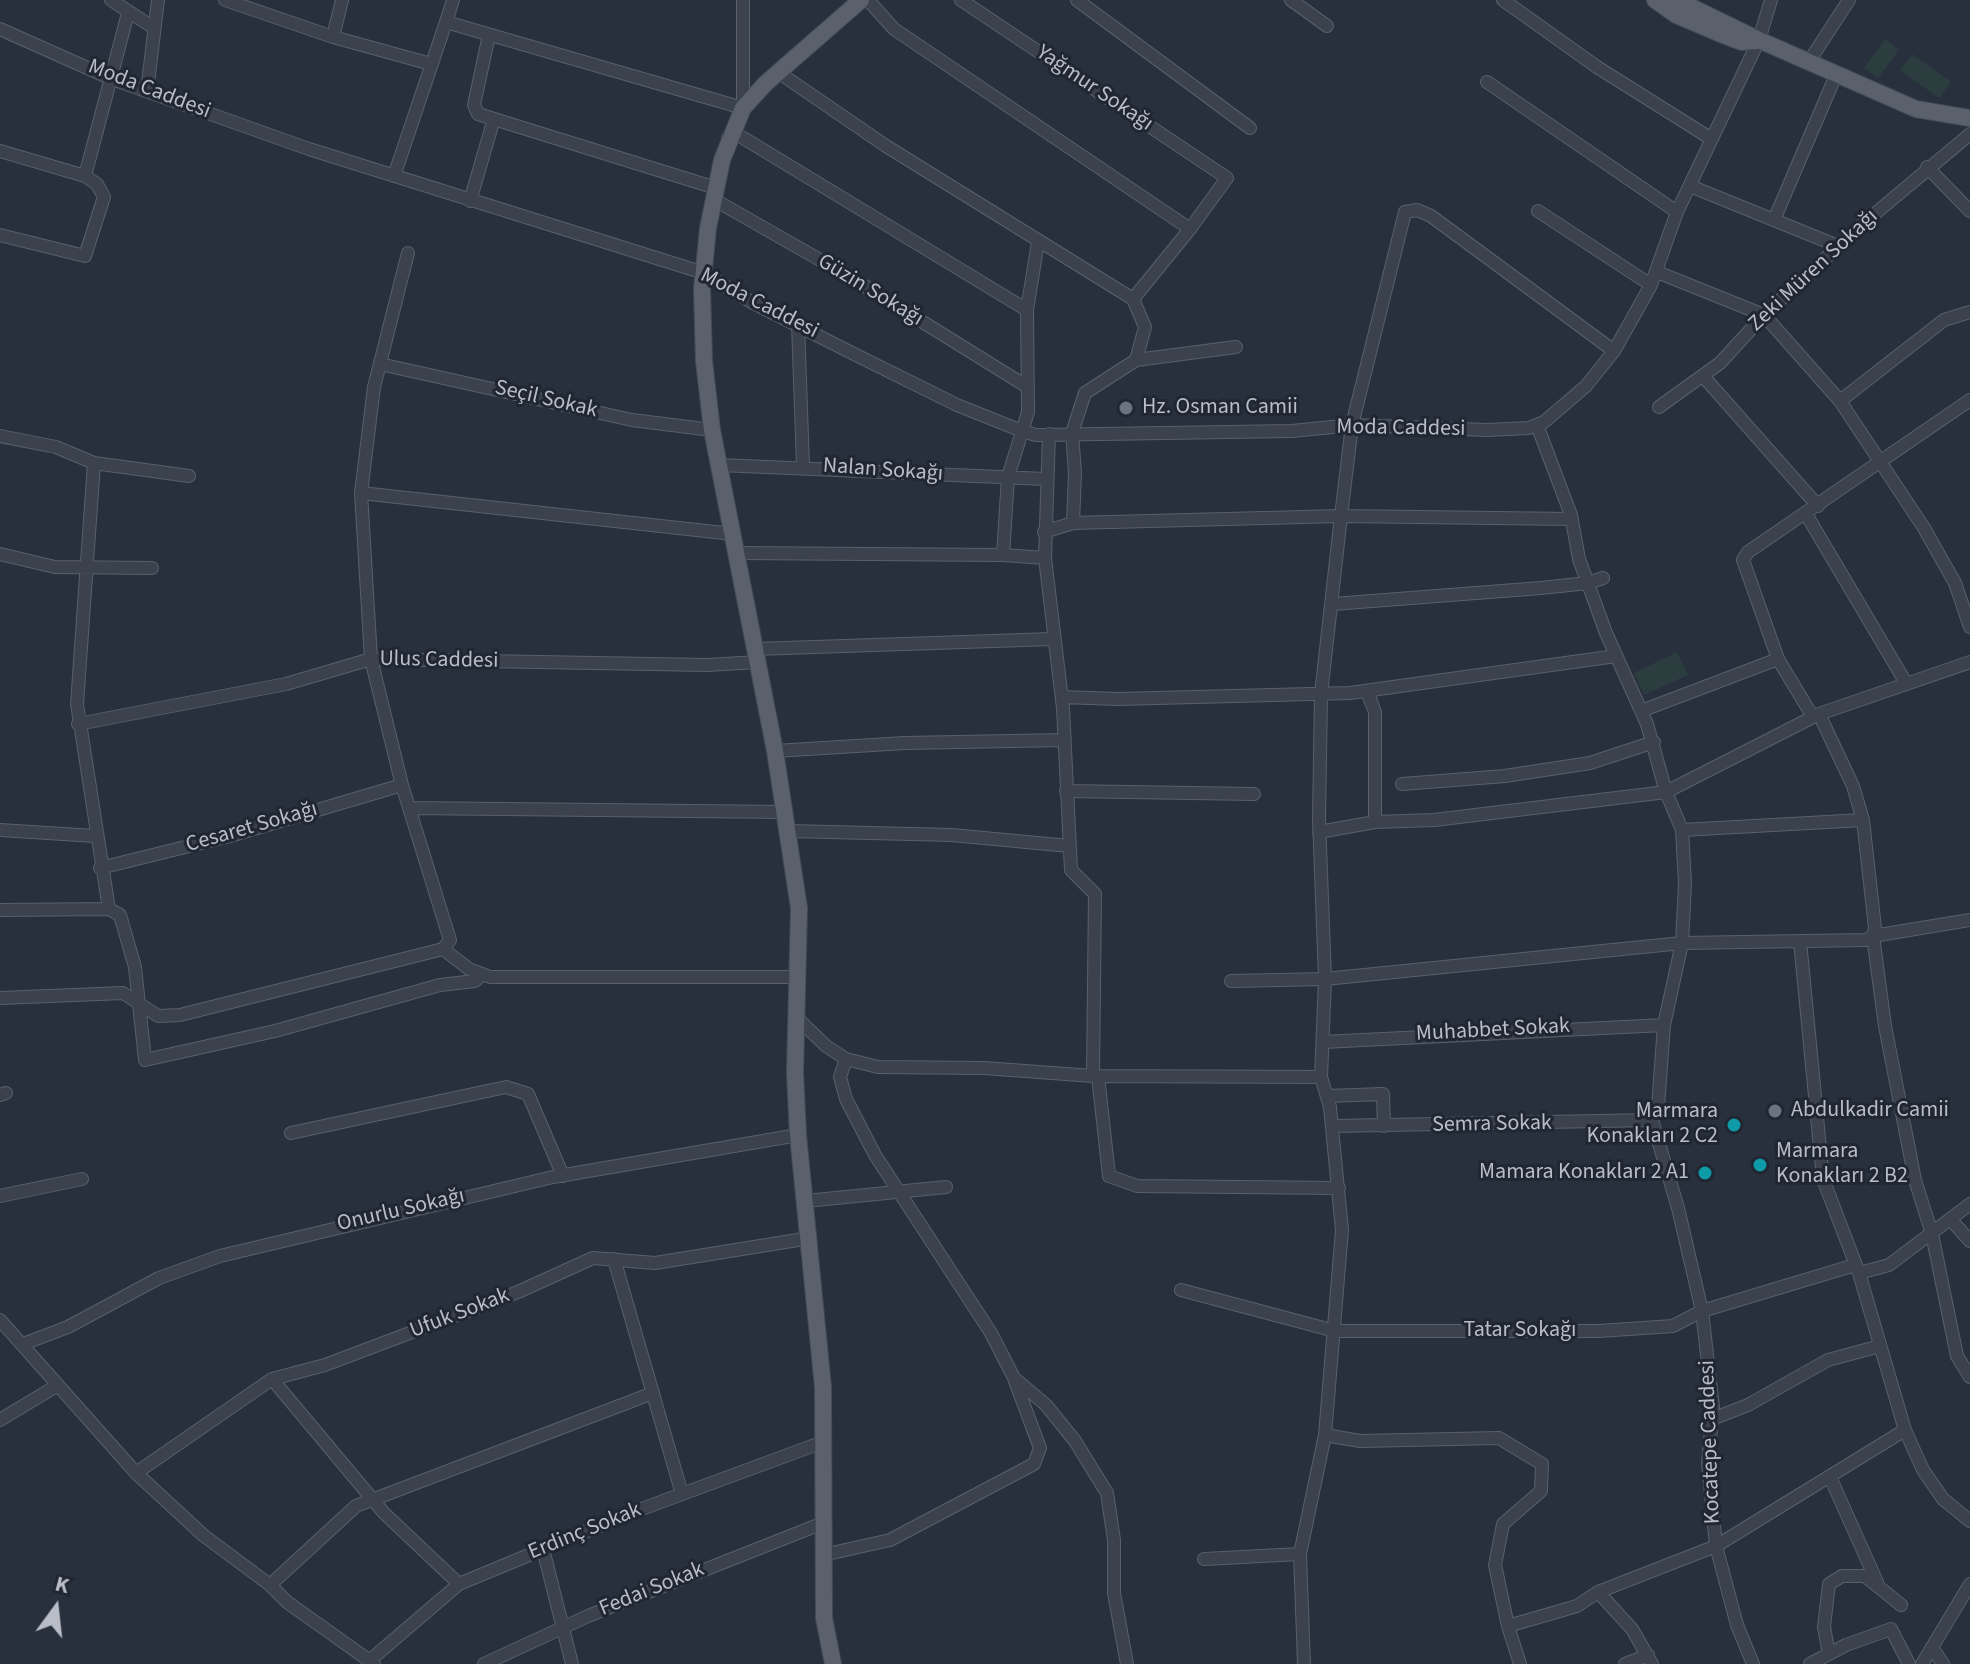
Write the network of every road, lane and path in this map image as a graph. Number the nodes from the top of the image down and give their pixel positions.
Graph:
1 (111, 0) edge
2 (158, 0) edge
3 (225, 0) edge
4 (342, 0) edge
5 (453, 0) edge
6 (743, 0) edge
7 (861, 0) edge
8 (868, 0) edge
9 (961, 0) edge
10 (1077, 0) edge
11 (1291, 0) edge
12 (1503, 0) edge
13 (1655, 0) edge
14 (1677, 0) edge
15 (1771, 0) edge
16 (1849, 0) edge
17 (128, 13) junction
18 (446, 22) junction
19 (1327, 26) dead end
20 (154, 28) junction
21 (0, 29) edge
22 (489, 35) junction
23 (333, 37) junction
24 (1759, 40) junction
25 (1810, 60) junction
26 (431, 64) junction
27 (778, 72) junction
28 (1836, 75) junction
29 (112, 79) junction
30 (1487, 82) dead end
31 (147, 91) junction
32 (743, 108) junction
33 (1970, 118) edge
34 (493, 122) junction
35 (1250, 128) dead end
36 (1970, 134) edge
37 (728, 138) junction
38 (1710, 138) junction
39 (0, 151) edge
40 (1927, 167) junction
41 (85, 176) junction
42 (394, 176) junction
43 (1690, 186) junction
44 (714, 193) junction
45 (470, 201) junction
46 (1538, 211) dead end
47 (1970, 211) edge
48 (1677, 212) junction
49 (1774, 220) junction
50 (1190, 229) junction
51 (0, 235) edge
52 (1038, 242) junction
53 (1838, 246) junction
54 (408, 253) dead end
55 (1657, 272) junction
56 (704, 273) junction
57 (1651, 285) junction
58 (1133, 299) junction
59 (1027, 310) junction
60 (1970, 312) edge
61 (1764, 315) junction
62 (798, 324) junction
63 (1236, 347) dead end
64 (1614, 351) junction
65 (1136, 360) junction
66 (380, 364) junction
67 (1703, 376) junction
68 (1026, 386) junction
69 (1970, 400) edge
70 (1840, 401) junction
71 (1659, 407) dead end
72 (1352, 425) junction
73 (1537, 425) junction
74 (712, 430) junction
75 (1022, 431) junction
76 (1072, 433) junction
77 (1049, 434) junction
78 (0, 436) edge
79 (1883, 462) junction
80 (94, 463) junction
81 (720, 465) junction
82 (803, 466) junction
83 (189, 476) dead end
84 (1008, 477) junction
85 (1046, 479) junction
86 (361, 493) junction
87 (1818, 506) junction
88 (1806, 514) junction
89 (1341, 516) junction
90 (1571, 519) junction
91 (1073, 523) junction
92 (1044, 532) junction
93 (733, 534) junction
94 (737, 553) junction
95 (0, 554) edge
96 (1003, 555) junction
97 (1045, 558) junction
98 (86, 566) junction
99 (152, 568) dead end
100 (1603, 578) dead end
101 (1588, 583) junction
102 (1333, 604) junction
103 (1970, 627) edge
104 (1053, 639) junction
105 (757, 655) junction
106 (1616, 656) junction
107 (371, 659) junction
108 (1778, 659) junction
109 (1970, 662) edge
110 (1906, 683) junction
111 (1367, 691) junction
112 (1321, 694) junction
113 (1062, 697) junction
114 (1641, 711) junction
115 (1816, 715) junction
116 (78, 724) junction
117 (1065, 740) junction
118 (1654, 742) junction
119 (775, 751) junction
120 (1402, 784) dead end
121 (402, 785) junction
122 (1066, 791) junction
123 (1666, 792) junction
124 (1254, 794) dead end
125 (409, 808) junction
126 (786, 812) junction
127 (1863, 820) junction
128 (1375, 822) junction
129 (0, 830) edge
130 (1682, 830) junction
131 (789, 831) junction
132 (1319, 832) junction
133 (95, 836) junction
134 (1069, 846) junction
135 (100, 868) junction
136 (109, 909) junction
137 (0, 910) edge
138 (1970, 920) edge
139 (1873, 936) junction
140 (1800, 941) junction
141 (1682, 943) junction
142 (443, 949) junction
143 (482, 974) junction
144 (797, 977) junction
145 (1325, 979) junction
146 (1231, 981) dead end
147 (0, 998) edge
148 (138, 1005) junction
149 (796, 1017) junction
150 (1664, 1025) junction
151 (1323, 1042) junction
152 (846, 1059) junction
153 (1096, 1076) junction
154 (1321, 1077) junction
155 (1327, 1096) junction
156 (1652, 1120) junction
157 (1332, 1126) junction
158 (1384, 1126) junction
159 (291, 1133) dead end
160 (798, 1135) junction
161 (563, 1176) junction
162 (82, 1179) dead end
163 (946, 1187) dead end
164 (1339, 1188) junction
165 (898, 1191) junction
166 (0, 1196) edge
167 (806, 1201) junction
168 (1970, 1204) edge
169 (1951, 1220) junction
170 (1932, 1234) junction
171 (810, 1238) junction
172 (1970, 1241) edge
173 (614, 1259) junction
174 (1857, 1269) junction
175 (1181, 1290) dead end
176 (1702, 1311) junction
177 (0, 1320) edge
178 (1335, 1331) junction
179 (23, 1344) junction
180 (1880, 1346) junction
181 (1970, 1377) edge
182 (1014, 1378) junction
183 (272, 1379) junction
184 (58, 1385) junction
185 (653, 1393) junction
186 (1712, 1419) junction
187 (0, 1420) edge
188 (1905, 1430) junction
189 (1325, 1435) junction
190 (823, 1442) junction
191 (136, 1473) junction
192 (1830, 1477) junction
193 (682, 1494) junction
194 (374, 1501) junction
195 (1970, 1521) edge
196 (823, 1523) junction
197 (1716, 1546) junction
198 (543, 1549) junction
199 (1300, 1554) junction
200 (823, 1555) junction
201 (1204, 1559) dead end
202 (1877, 1582) junction
203 (459, 1584) junction
204 (270, 1585) junction
205 (1969, 1588) edge
206 (1598, 1592) junction
207 (1901, 1605) dead end
208 (1508, 1626) junction
209 (563, 1627) junction
210 (1932, 1647) junction
211 (1829, 1654) junction
212 (1650, 1660) edge
213 (371, 1662) edge
214 (484, 1664) edge
215 (572, 1664) edge
216 (833, 1664) edge
217 (1127, 1664) edge
218 (1304, 1664) edge
219 (1520, 1664) edge
220 (1625, 1664) edge
221 (1753, 1664) edge
222 (1810, 1664) edge
223 (1909, 1664) edge
224 (1922, 1664) edge
225 (1943, 1664) edge

1 - 17 street
2 - 20 street
3 - 23 street
4 - 23 street
5 - 18 street
6 - 32 street
7 - 27 main road
8 - 50 street
9 - 50 street, Yağmur Sokağı
10 - 35 street
11 - 19 street
12 - 38 street
13 - 24 main road
14 - 24 main road
15 - 24 street
16 - 25 street
17 - 20 street
17 - 29 street
18 - 22 street
18 - 26 street
20 - 31 street
21 - 29 street, Moda Caddesi
22 - 32 street
22 - 34 street
23 - 26 street
24 - 25 main road
24 - 38 street
25 - 28 main road
26 - 42 street
27 - 32 main road
27 - 52 street
28 - 33 main road
28 - 49 street
29 - 31 street, Moda Caddesi
29 - 41 street
30 - 48 street
31 - 42 street, Moda Caddesi
32 - 37 main road
34 - 44 street, Güzin Sokağı
34 - 45 street
36 - 40 street, Zeki Müren Sokağı
37 - 44 main road
37 - 59 street
38 - 43 street
39 - 41 street
40 - 47 street
40 - 53 street, Zeki Müren Sokağı
41 - 51 street
42 - 45 street, Moda Caddesi
43 - 48 street
43 - 49 street
44 - 56 main road
44 - 68 street, Güzin Sokağı
45 - 56 street, Moda Caddesi
46 - 57 street
48 - 55 street
49 - 53 street
50 - 58 street
52 - 58 street
52 - 59 street
53 - 61 street, Zeki Müren Sokağı
54 - 66 street
55 - 57 street
55 - 61 street
56 - 62 street, Moda Caddesi
56 - 74 main road
57 - 64 street
58 - 65 street
59 - 68 street
60 - 70 street
61 - 67 street, Zeki Müren Sokağı
61 - 70 street
62 - 75 street, Moda Caddesi
62 - 82 street
63 - 65 street
64 - 72 street
64 - 73 street
65 - 76 street
66 - 74 street, Seçil Sokak
66 - 86 street
67 - 71 street, Zeki Müren Sokağı
67 - 87 street
68 - 75 street
69 - 79 street
70 - 79 street
72 - 73 street, Moda Caddesi
72 - 76 street, Moda Caddesi
72 - 89 street
73 - 90 street
74 - 81 main road
75 - 77 street, Moda Caddesi
75 - 84 street
76 - 77 street, Moda Caddesi
76 - 91 street
77 - 85 street
78 - 80 street
79 - 87 street
79 - 103 street
80 - 83 street
80 - 98 street
81 - 82 street, Nalan Sokağı
81 - 93 main road
82 - 84 street, Nalan Sokağı
84 - 85 street, Nalan Sokağı
84 - 96 street
85 - 92 street
86 - 93 street
86 - 107 street
87 - 88 street
88 - 108 street
88 - 110 street
89 - 90 street
89 - 91 street
89 - 102 street
90 - 101 street
91 - 92 street
92 - 97 street
93 - 94 main road
94 - 96 street
94 - 105 main road
95 - 98 street
96 - 97 street
97 - 104 street
98 - 99 street
98 - 116 street
100 - 101 street
101 - 102 street
101 - 106 street
102 - 112 street
104 - 105 street, Ulus Caddesi
104 - 113 street
105 - 107 street, Ulus Caddesi
105 - 119 main road
106 - 111 street
106 - 114 street
107 - 116 street, Ulus Caddesi
107 - 121 street
108 - 114 street
108 - 115 street
109 - 110 street
110 - 115 street
111 - 112 street
111 - 128 street
112 - 113 street
112 - 132 street
113 - 117 street
114 - 118 street
115 - 123 street
115 - 127 street
116 - 133 street
117 - 119 street
117 - 122 street
118 - 120 street
118 - 123 street
119 - 126 main road
121 - 125 street
121 - 135 street, Cesaret Sokağı
122 - 124 street
122 - 134 street
123 - 128 street
123 - 130 street
125 - 126 street
125 - 142 street
126 - 131 main road
127 - 130 street
127 - 139 street
128 - 132 street
129 - 133 street
130 - 141 street
131 - 134 street
131 - 144 main road
132 - 145 street
133 - 135 street
134 - 153 street
135 - 136 street
136 - 137 street
136 - 148 street
138 - 139 street
139 - 140 street
139 - 170 street
140 - 141 street
140 - 174 street
141 - 145 street
141 - 150 street
142 - 143 street
142 - 148 street
143 - 144 street
143 - 148 street
144 - 149 main road
145 - 146 street
145 - 151 street
147 - 148 street
149 - 152 street
149 - 160 main road
150 - 151 street, Muhabbet Sokak
150 - 156 street
151 - 154 street
152 - 153 street
152 - 165 street
153 - 154 street
153 - 164 street
154 - 155 street
155 - 157 street
155 - 158 street
156 - 158 street, Semra Sokak
156 - 176 street, Kocatepe Caddesi
157 - 158 street, Semra Sokak
157 - 164 street
159 - 161 street
160 - 161 street, Onurlu Sokağı
160 - 167 main road
161 - 179 street, Onurlu Sokağı
162 - 166 street
163 - 165 street
164 - 178 street
165 - 167 street
165 - 182 street
167 - 171 main road
168 - 169 street, Tatar Sokağı
169 - 170 street, Tatar Sokağı
169 - 172 street
170 - 174 street, Tatar Sokağı
170 - 181 street
171 - 173 street, Ufuk Sokak
171 - 190 main road
173 - 183 street, Ufuk Sokak
173 - 185 street
174 - 176 street, Tatar Sokağı
174 - 180 street
175 - 178 street, Tatar Sokağı
176 - 178 street, Tatar Sokağı
176 - 186 street, Kocatepe Caddesi
177 - 179 street
178 - 189 street
179 - 184 street
180 - 186 street
180 - 188 street
182 - 200 street
182 - 217 street
183 - 191 street, Ufuk Sokak
183 - 194 street
184 - 187 street
184 - 191 street
185 - 193 street
185 - 194 street
186 - 197 street, Kocatepe Caddesi
188 - 192 street
188 - 195 street
189 - 199 street
189 - 208 street
190 - 193 street, Erdinç Sokak
190 - 196 main road
191 - 204 street
192 - 197 street
192 - 202 street
193 - 198 street, Erdinç Sokak
194 - 203 street
194 - 204 street
196 - 200 main road
196 - 209 street, Fedai Sokak
197 - 206 street
197 - 221 street, Kocatepe Caddesi
198 - 203 street, Erdinç Sokak
198 - 209 street
199 - 201 street
199 - 218 street
200 - 216 main road
202 - 207 street
202 - 211 street
203 - 213 street, Erdinç Sokak
204 - 213 street
205 - 210 street
206 - 208 street
206 - 212 street
208 - 219 street
209 - 214 street, Fedai Sokak
209 - 215 street
210 - 224 street
210 - 225 street
211 - 222 street
211 - 223 street
212 - 220 street

